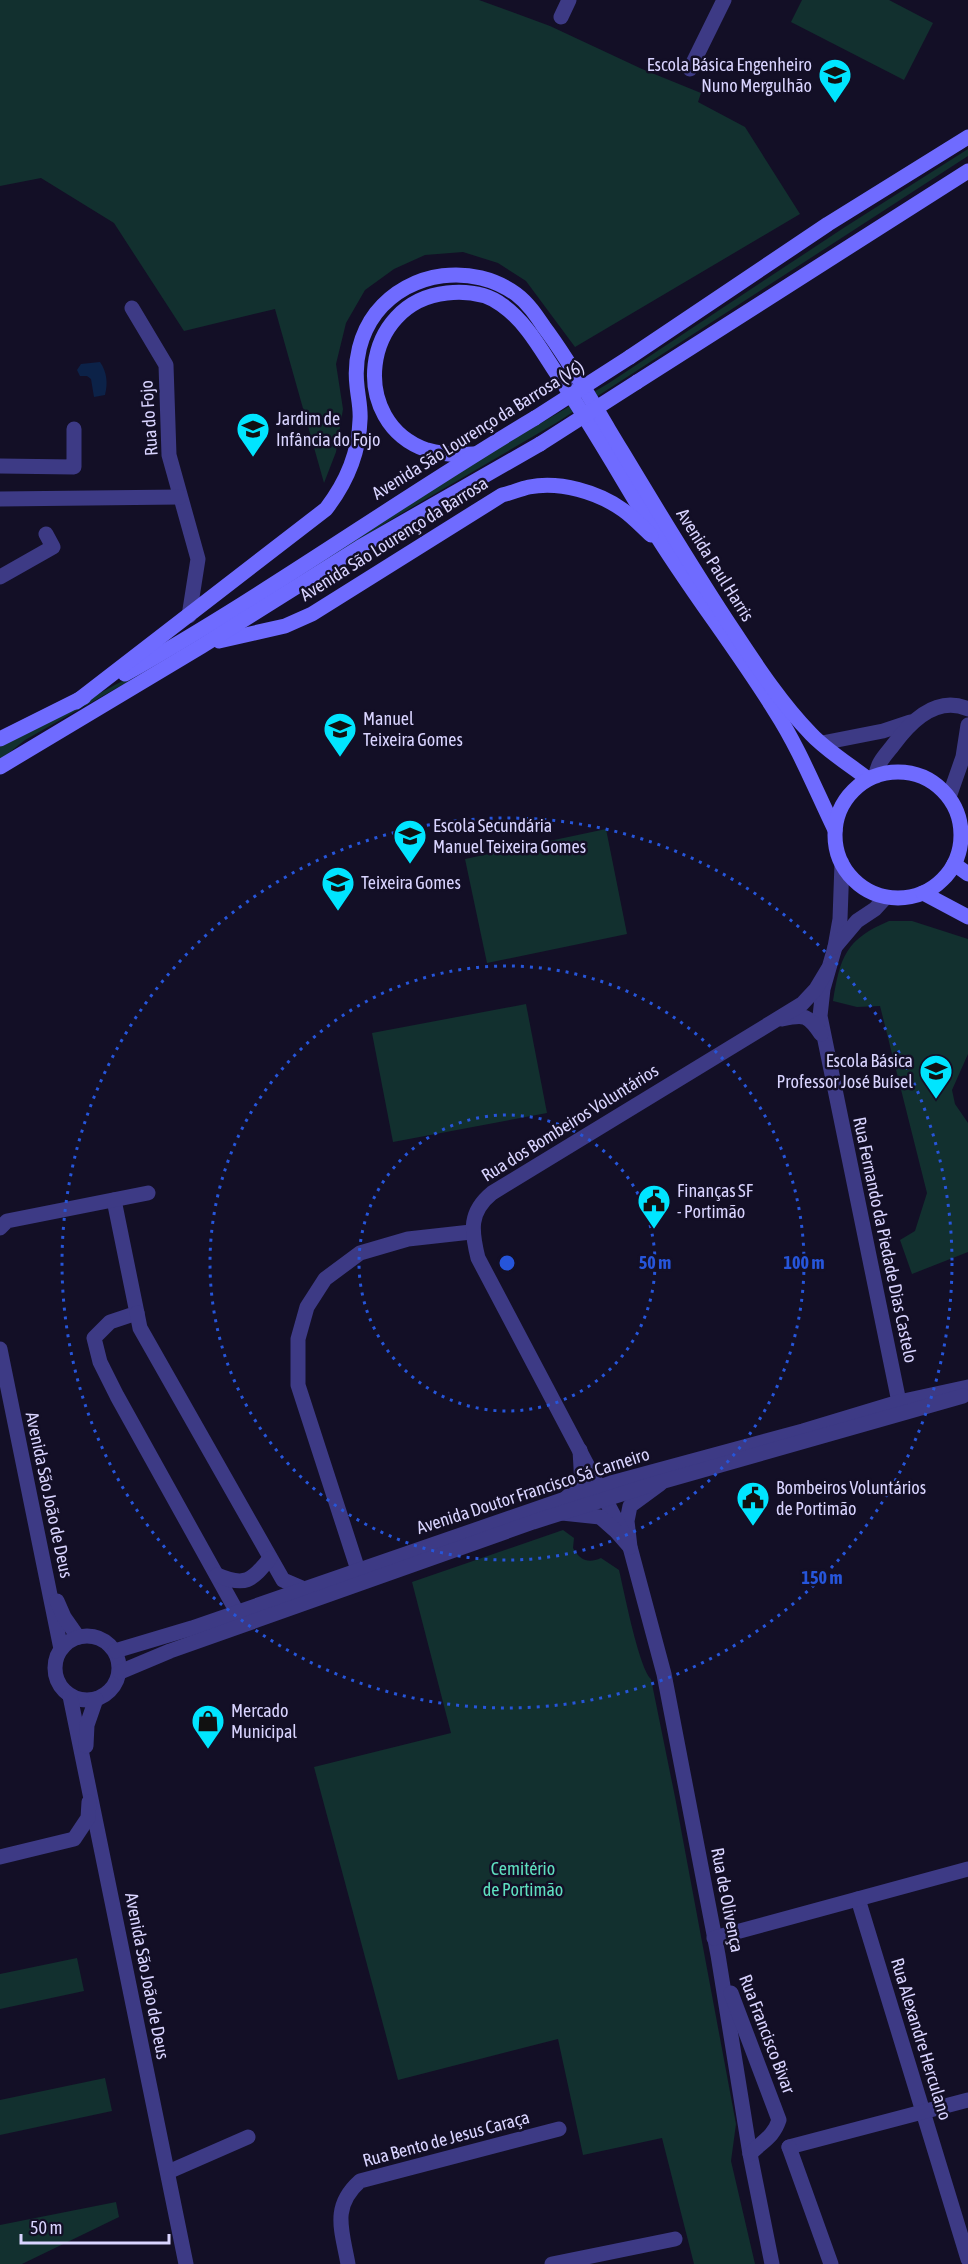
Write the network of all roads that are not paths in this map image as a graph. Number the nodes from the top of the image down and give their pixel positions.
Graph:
1 (569, 0) edge
2 (724, 0) edge
3 (561, 17) dead end
4 (690, 69) dead end
5 (968, 137) edge
6 (968, 171) edge
7 (132, 308) dead end
8 (74, 429) dead end
9 (474, 454) junction
10 (0, 466) edge
11 (180, 497) junction
12 (0, 499) edge
13 (46, 534) dead end
14 (663, 546) junction
15 (0, 577) edge
16 (189, 616) junction
17 (202, 646) junction
18 (76, 702) junction
19 (968, 709) edge
20 (913, 721) junction
21 (968, 725) edge
22 (0, 739) edge
23 (822, 743) junction
24 (965, 754) edge
25 (0, 766) edge
26 (872, 778) junction
27 (949, 797) junction
28 (835, 830) junction
29 (842, 863) junction
30 (954, 864) junction
31 (968, 874) edge
32 (923, 893) junction
33 (886, 897) junction
34 (968, 917) edge
35 (835, 947) junction
36 (828, 969) junction
37 (771, 1022) junction
38 (823, 1037) junction
39 (148, 1193) dead end
40 (114, 1200) junction
41 (0, 1228) edge
42 (471, 1232) junction
43 (137, 1313) junction
44 (1, 1355) edge
45 (968, 1387) edge
46 (968, 1395) edge
47 (898, 1409) junction
48 (579, 1447) junction
49 (667, 1480) junction
50 (602, 1493) junction
51 (562, 1506) junction
52 (630, 1547) junction
53 (270, 1558) junction
54 (358, 1570) junction
55 (217, 1575) junction
56 (46, 1576) junction
57 (304, 1589) junction
58 (237, 1612) junction
59 (78, 1637) junction
60 (61, 1649) junction
61 (115, 1651) junction
62 (120, 1672) junction
63 (70, 1696) junction
64 (96, 1699) junction
65 (86, 1770) junction
66 (89, 1790) junction
67 (74, 1839) junction
68 (0, 1857) edge
69 (105, 1865) junction
70 (968, 1869) edge
71 (858, 1899) junction
72 (714, 1938) junction
73 (719, 1962) junction
74 (968, 2100) edge
75 (923, 2112) junction
76 (746, 2127) junction
77 (559, 2129) dead end
78 (772, 2136) junction
79 (248, 2137) dead end
80 (789, 2147) junction
81 (750, 2154) junction
82 (168, 2172) junction
83 (675, 2240) dead end
84 (968, 2259) edge
85 (186, 2264) edge
86 (348, 2264) edge
87 (552, 2264) edge
88 (772, 2264) edge
89 (831, 2264) edge

1 - 3 street
2 - 4 street
5 - 9 main road, Avenida São Lourenço da Barrosa (V6), bridge
6 - 17 main road, bridge
7 - 11 street, Rua do Fojo
8 - 10 street
9 - 14 main road
9 - 18 main road, Avenida São Lourenço da Barrosa (V6)
11 - 12 street
11 - 16 street, Rua do Fojo
13 - 15 street
14 - 17 main road, Avenida São Lourenço da Barrosa
14 - 28 main road, Avenida Paul Harris
16 - 18 main road, Avenida Paul Harris
16 - 23 main road, Avenida Paul Harris
17 - 25 main road
18 - 22 main road, Avenida São Lourenço da Barrosa (V6)
19 - 20 street
20 - 23 street
20 - 26 street
21 - 24 street
23 - 26 main road, Avenida Paul Harris
24 - 27 street
26 - 27 main road
26 - 28 main road
27 - 30 main road
28 - 29 main road
29 - 33 main road
29 - 35 street
30 - 31 main road
30 - 32 main road
32 - 33 main road
32 - 34 main road
33 - 35 street
35 - 36 street
36 - 37 street, Rua dos Bombeiros Voluntários
36 - 38 street, Rua Fernando da Piedade Dias Castelo
37 - 38 street
37 - 42 street, Rua dos Bombeiros Voluntários
38 - 47 street, Rua Fernando da Piedade Dias Castelo
39 - 40 street
40 - 41 street
40 - 43 street
42 - 48 street
42 - 54 street
43 - 53 street
43 - 55 street
44 - 56 street, Avenida São João de Deus
45 - 47 street, Avenida Doutor Francisco Sá Carneiro
46 - 47 street, Avenida Doutor Francisco Sá Carneiro
47 - 49 street, Avenida Doutor Francisco Sá Carneiro
47 - 50 street, Avenida Doutor Francisco Sá Carneiro
48 - 50 street
48 - 51 street
49 - 50 street, Avenida Doutor Francisco Sá Carneiro
49 - 52 street
50 - 51 street, Avenida Doutor Francisco Sá Carneiro
50 - 52 street
51 - 52 street
51 - 54 street, Avenida Doutor Francisco Sá Carneiro
51 - 62 street, Avenida Doutor Francisco Sá Carneiro
52 - 72 street, Rua de Olivença
53 - 55 street
53 - 57 street
54 - 57 street, Avenida Doutor Francisco Sá Carneiro
55 - 58 street
56 - 59 street
56 - 60 street, Avenida São João de Deus
57 - 58 street, Avenida Doutor Francisco Sá Carneiro
58 - 61 street, Avenida Doutor Francisco Sá Carneiro
59 - 60 street
59 - 61 street
60 - 63 street
61 - 62 street
62 - 64 street
63 - 64 street
63 - 65 street, Avenida São João de Deus
64 - 65 street
65 - 66 street, Avenida São João de Deus
66 - 67 street
66 - 69 street, Avenida São João de Deus
67 - 68 street
67 - 69 street
69 - 82 street, Avenida São João de Deus
70 - 71 street
71 - 72 street
71 - 75 street, Rua Alexandre Herculano
72 - 73 street, Rua de Olivença
73 - 76 street, Rua de Olivença
73 - 78 street, Rua Francisco Bivar
74 - 75 street
75 - 80 street
75 - 84 street, Rua Alexandre Herculano
76 - 78 street
76 - 81 street, Rua de Olivença
77 - 86 street, Rua Bento de Jesus Caraça
78 - 80 street
78 - 81 street
79 - 82 street
80 - 89 street
81 - 88 street, Rua de Olivença
82 - 85 street, Avenida São João de Deus
83 - 87 street

